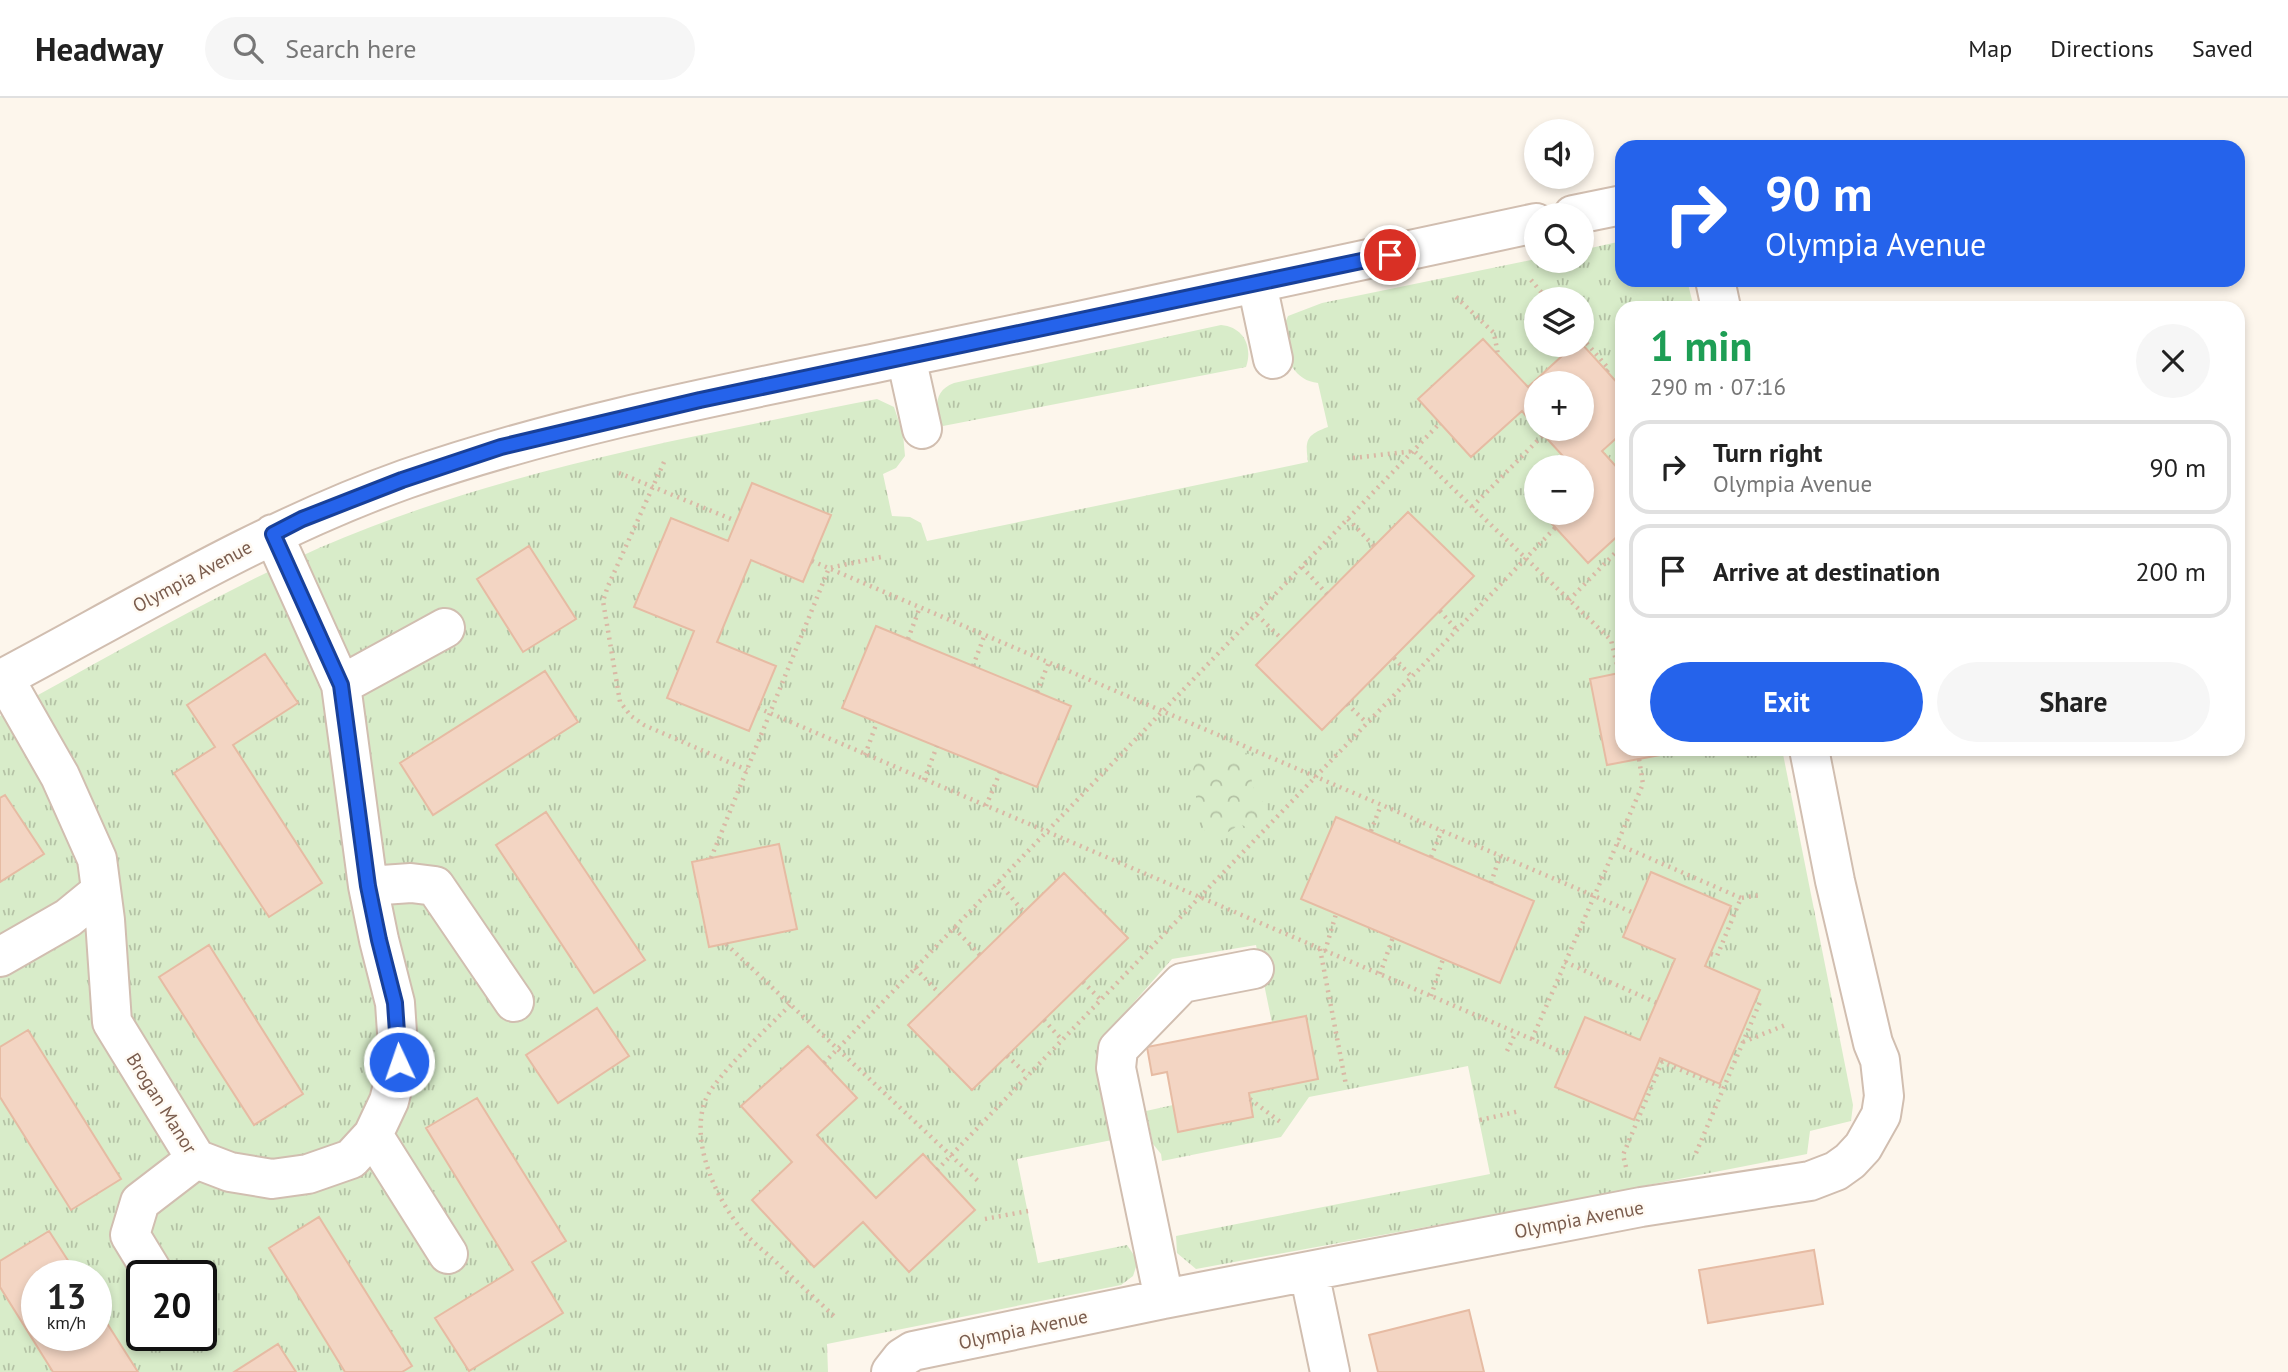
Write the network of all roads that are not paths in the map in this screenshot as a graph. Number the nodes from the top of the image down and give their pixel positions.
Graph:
1 (1615, 206) edge
2 (1594, 211) edge
3 (1524, 226) edge
4 (1257, 284) junction
5 (906, 357) junction
6 (1273, 359) dead end
7 (922, 429) dead end
8 (273, 534) junction
9 (445, 628) dead end
10 (2, 679) edge
11 (341, 685) junction
12 (1810, 756) edge
13 (368, 886) junction
14 (101, 891) junction
15 (0, 957) edge
16 (1254, 969) dead end
17 (514, 1002) dead end
18 (373, 1135) junction
19 (196, 1159) junction
20 (447, 1254) dead end
21 (145, 1260) edge
22 (1309, 1272) junction
23 (1164, 1299) junction
24 (891, 1372) edge
25 (1330, 1372) edge

1 - 2 street
3 - 4 street, Olympia Avenue
4 - 5 street, Olympia Avenue
4 - 6 street
5 - 7 street
5 - 8 street, Olympia Avenue
8 - 10 street, Olympia Avenue
8 - 11 street, Brogan Manor
9 - 11 street
10 - 14 street, Brogan Manor
11 - 13 street, Brogan Manor
12 - 22 street, Olympia Avenue
13 - 17 street
13 - 18 street, Brogan Manor
14 - 15 street
14 - 19 street, Brogan Manor
16 - 23 street
18 - 19 street, Brogan Manor
18 - 20 street
19 - 21 street
22 - 23 street, Olympia Avenue
22 - 25 street
23 - 24 street, Olympia Avenue

